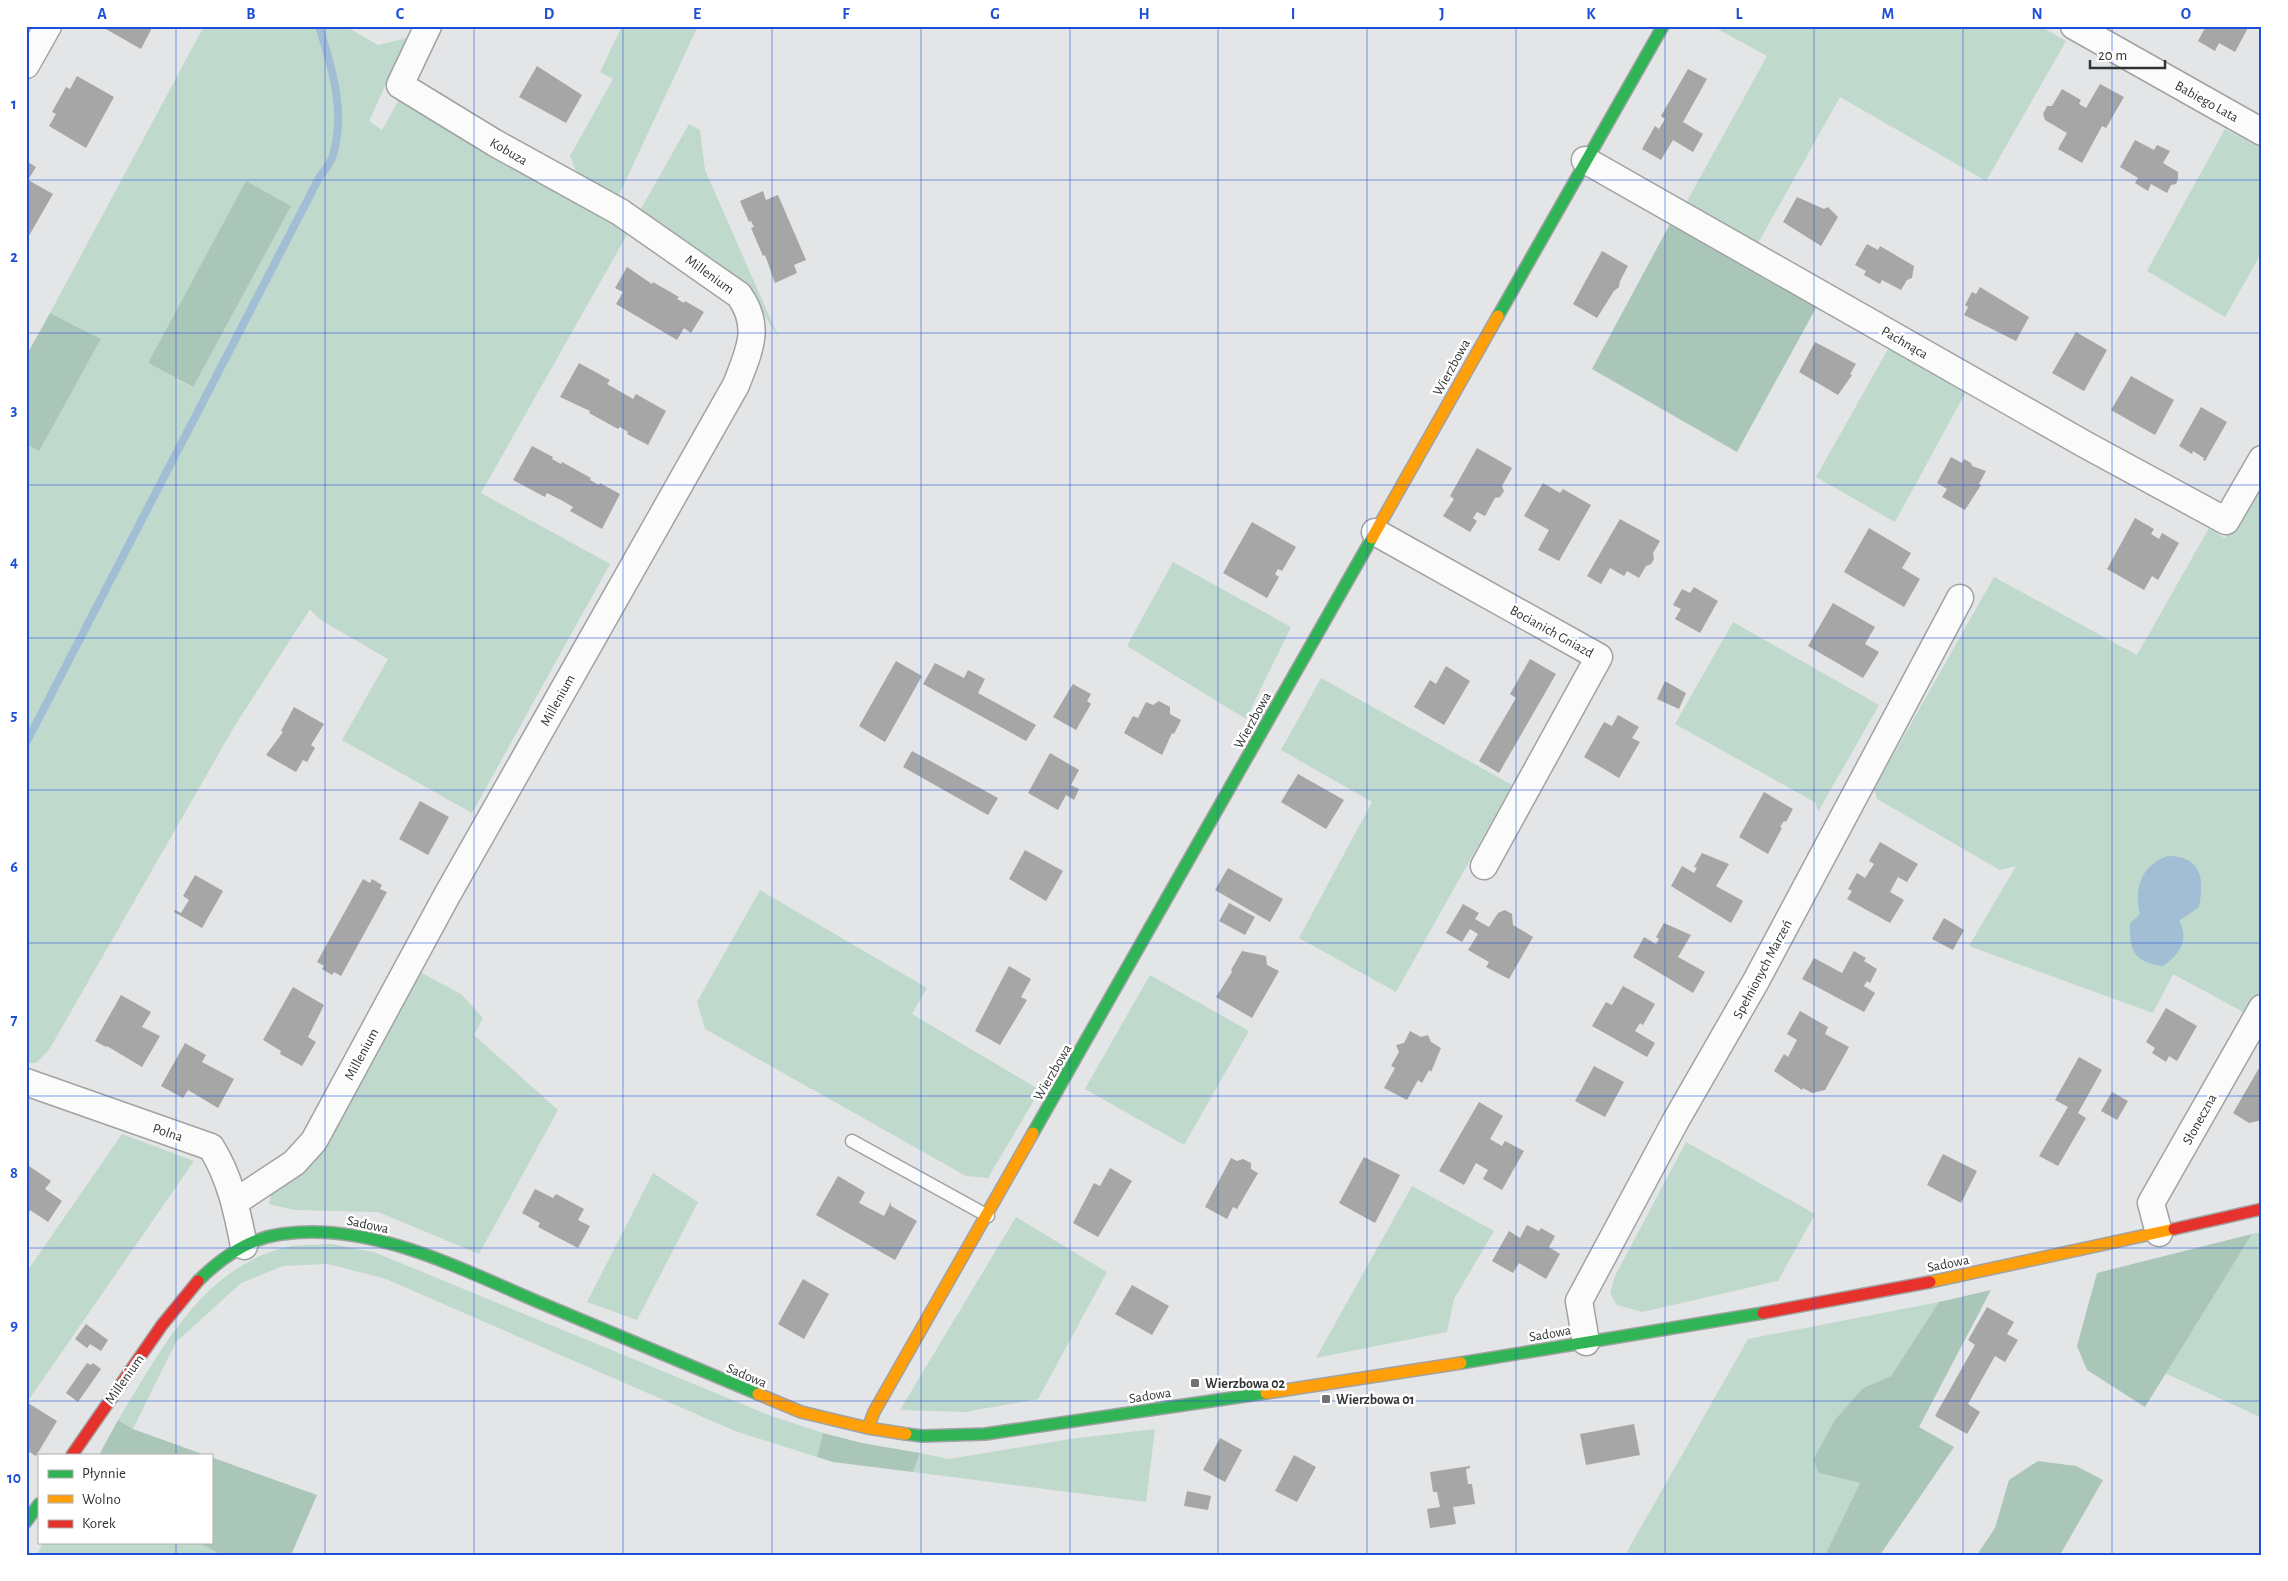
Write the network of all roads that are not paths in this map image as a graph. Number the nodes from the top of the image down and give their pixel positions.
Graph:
1 (48, 26) edge
2 (428, 26) edge
3 (1663, 26) edge
4 (2074, 26) edge
5 (26, 65) edge
6 (2262, 132) edge
7 (1585, 160) junction
8 (620, 212) joint
9 (2262, 459) edge
10 (1375, 532) junction
11 (1960, 598) dead end
12 (1484, 866) dead end
13 (2262, 1008) edge
14 (26, 1082) edge
15 (852, 1141) dead end
16 (235, 1202) junction
17 (2262, 1209) edge
18 (988, 1216) junction
19 (2159, 1233) junction
20 (244, 1246) junction
21 (1586, 1342) junction
22 (868, 1428) junction
23 (73, 1454) edge
24 (38, 1505) edge
25 (26, 1522) edge

1 - 5 street
2 - 8 street, Kobuza
3 - 7 street, Wierzbowa
4 - 6 street, Babiego Lata
7 - 9 street, Pachnąca
7 - 10 street, Wierzbowa
8 - 16 street, Millenium
10 - 12 street, Bocianich Gniazd
10 - 18 street, Wierzbowa
11 - 21 street, Spełnionych Marzeń
13 - 19 street, Słoneczna
14 - 16 street, Polna
15 - 18 lane
16 - 20 street, Polna
17 - 19 street, Sadowa
18 - 22 street, Wierzbowa
19 - 21 street, Sadowa
20 - 22 street, Sadowa
20 - 23 street, Millenium
21 - 22 street, Sadowa
24 - 25 street

